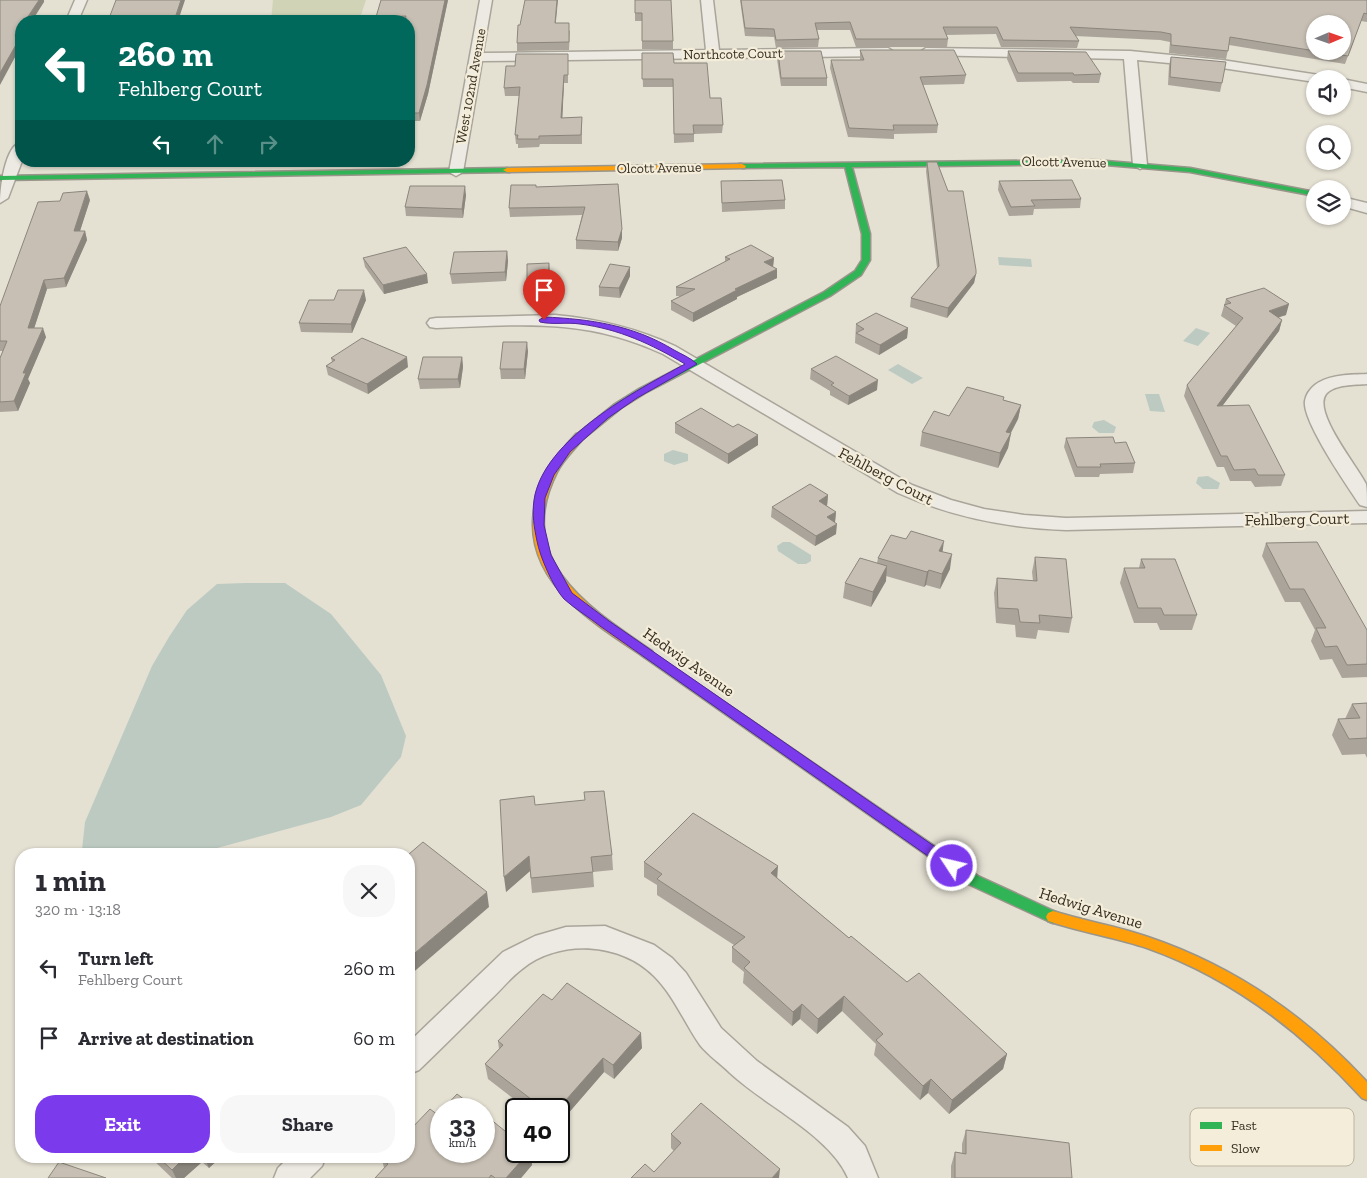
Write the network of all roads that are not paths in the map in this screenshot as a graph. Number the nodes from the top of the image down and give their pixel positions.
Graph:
1 (81, 0) edge
2 (486, 0) edge
3 (707, 0) edge
4 (75, 15) edge
5 (713, 55) junction
6 (1130, 55) junction
7 (475, 57) junction
8 (1306, 77) edge
9 (1351, 85) edge
10 (1367, 88) edge
11 (15, 157) edge
12 (848, 165) junction
13 (1140, 165) junction
14 (456, 172) junction
15 (4, 178) edge
16 (1306, 192) edge
17 (0, 198) edge
18 (1351, 204) edge
19 (1367, 208) edge
20 (436, 323) dead end
21 (692, 364) junction
22 (1367, 379) edge
23 (1367, 501) edge
24 (1367, 517) edge
25 (415, 1055) edge
26 (1367, 1093) edge
27 (304, 1163) edge
28 (289, 1178) edge
29 (863, 1178) edge

1 - 4 street
2 - 7 street, West 102nd Avenue
3 - 5 street
5 - 6 street, Northcote Court
5 - 7 street, Northcote Court
6 - 8 street, Northcote Court
6 - 13 street
7 - 14 street, West 102nd Avenue
9 - 10 street
11 - 15 street
12 - 13 street, Olcott Avenue
12 - 14 street, Olcott Avenue
12 - 21 street, Hedwig Avenue
13 - 16 street, Olcott Avenue
14 - 15 street, Olcott Avenue
15 - 17 street
18 - 19 street
20 - 21 street, Fehlberg Court
21 - 24 street, Fehlberg Court
21 - 26 street, Hedwig Avenue
22 - 23 street
25 - 29 street
27 - 28 street

